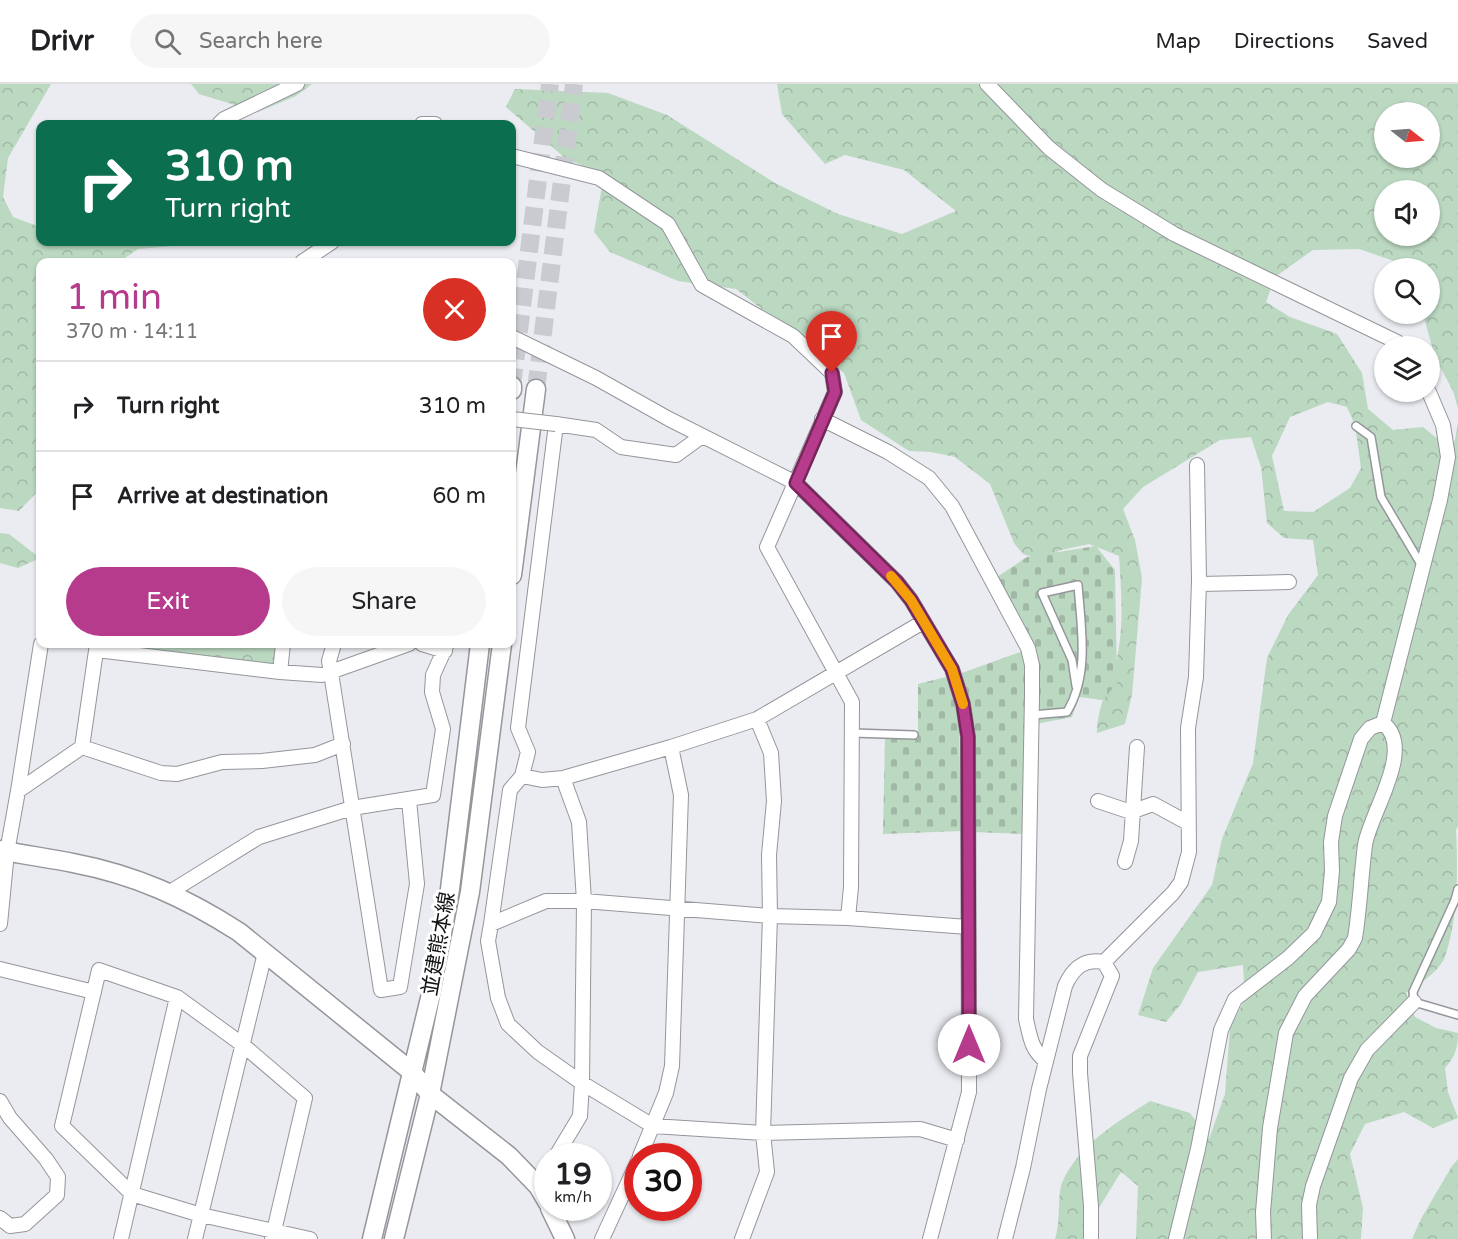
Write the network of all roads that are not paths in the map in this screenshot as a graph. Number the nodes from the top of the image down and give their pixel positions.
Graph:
1 (297, 84) edge
2 (987, 84) edge
3 (223, 120) edge
4 (516, 157) edge
5 (326, 246) edge
6 (308, 258) edge
7 (1385, 336) edge
8 (516, 339) edge
9 (536, 389) tunnel mouth
10 (1433, 402) edge
11 (516, 419) edge
12 (822, 419) junction
13 (556, 424) junction
14 (1356, 426) dead end
15 (702, 436) junction
16 (1197, 465) dead end
17 (796, 483) junction
18 (516, 544) edge
19 (1423, 567) junction
20 (1289, 582) dead end
21 (1199, 584) junction
22 (923, 622) junction
23 (40, 648) edge
24 (97, 648) edge
25 (104, 648) edge
26 (283, 648) edge
27 (333, 648) edge
28 (398, 648) edge
29 (446, 648) edge
30 (480, 648) edge
31 (501, 648) edge
32 (280, 672) junction
33 (837, 672) junction
34 (331, 673) junction
35 (1076, 686) junction
36 (1032, 715) junction
37 (758, 719) junction
38 (1383, 723) junction
39 (853, 733) junction
40 (914, 735) dead end
41 (343, 744) junction
42 (82, 747) junction
43 (671, 747) junction
44 (1137, 747) dead end
45 (522, 777) junction
46 (563, 778) junction
47 (18, 791) junction
48 (409, 800) junction
49 (1098, 801) dead end
50 (352, 808) junction
51 (1131, 812) junction
52 (1188, 823) junction
53 (3, 851) edge
54 (1125, 862) dead end
55 (1458, 889) edge
56 (170, 892) junction
57 (584, 901) junction
58 (678, 909) junction
59 (770, 916) junction
60 (848, 918) junction
61 (0, 924) edge
62 (490, 924) junction
63 (968, 927) junction
64 (265, 953) junction
65 (1104, 962) junction
66 (0, 969) edge
67 (94, 992) junction
68 (177, 997) junction
69 (1414, 1002) junction
70 (1458, 1015) edge
71 (243, 1045) junction
72 (1046, 1061) junction
73 (412, 1072) junction
74 (582, 1083) junction
75 (430, 1094) junction
76 (0, 1101) edge
77 (5, 1116) edge
78 (653, 1126) junction
79 (764, 1132) junction
80 (957, 1140) junction
81 (564, 1143) edge
82 (646, 1143) edge
83 (534, 1172) edge
84 (624, 1191) edge
85 (132, 1194) junction
86 (201, 1215) junction
87 (0, 1218) edge
88 (556, 1221) edge
89 (273, 1235) edge
90 (121, 1239) edge
91 (195, 1239) edge
92 (310, 1239) edge
93 (372, 1239) edge
94 (394, 1239) edge
95 (565, 1239) edge
96 (602, 1239) edge
97 (742, 1239) edge
98 (930, 1239) edge
99 (1005, 1239) edge
100 (1091, 1239) edge
101 (1176, 1239) edge
102 (1264, 1239) edge
103 (1310, 1239) edge

1 - 3 street
2 - 7 street
4 - 12 street
5 - 6 street
8 - 15 street
9 - 18 main road
10 - 19 street
11 - 13 street, bridge
12 - 17 street
12 - 36 street
13 - 15 street
13 - 45 street
14 - 19 lane
15 - 17 street
16 - 21 street
17 - 22 street
17 - 33 street
19 - 38 street
20 - 21 street
21 - 52 street
22 - 33 street
22 - 63 street
23 - 47 street
24 - 42 street
25 - 32 street
26 - 32 street
27 - 34 street
28 - 34 street
29 - 48 street
30 - 73 main road, 並建熊本線
31 - 75 main road, 並建熊本線
32 - 34 street
33 - 37 street
33 - 39 street
34 - 41 street
35 - 35 lane
35 - 36 lane
36 - 72 street
37 - 43 street
37 - 59 street
38 - 101 street
38 - 102 street
39 - 40 lane
39 - 60 street
41 - 42 street
41 - 50 street
42 - 47 street
43 - 46 street
43 - 58 street
44 - 51 street
45 - 46 street
45 - 62 street
46 - 57 street
47 - 53 street
48 - 50 street
48 - 50 street
49 - 51 street
50 - 56 street
51 - 52 street
51 - 54 street
52 - 65 street
53 - 56 main road
53 - 61 street
55 - 69 lane
56 - 64 main road
57 - 58 street
57 - 62 street
57 - 74 street
58 - 59 street
58 - 78 street
59 - 60 street
59 - 79 street
60 - 63 street
62 - 74 street
63 - 80 street
64 - 71 street
64 - 73 main road
65 - 72 street
65 - 100 street
66 - 67 street
67 - 68 street
67 - 85 street
68 - 71 street
68 - 85 street
69 - 70 lane
69 - 103 street
71 - 86 street
71 - 89 street
72 - 99 street
73 - 75 main road
73 - 93 main road, 並建熊本線
74 - 78 street
74 - 81 street
75 - 83 main road
75 - 94 main road, 並建熊本線
76 - 77 street
77 - 87 street
78 - 79 street
78 - 82 street
79 - 80 street
79 - 97 street
80 - 98 street
84 - 96 street
85 - 86 street
85 - 90 street
86 - 89 street
86 - 91 street
88 - 95 main road
89 - 92 street

